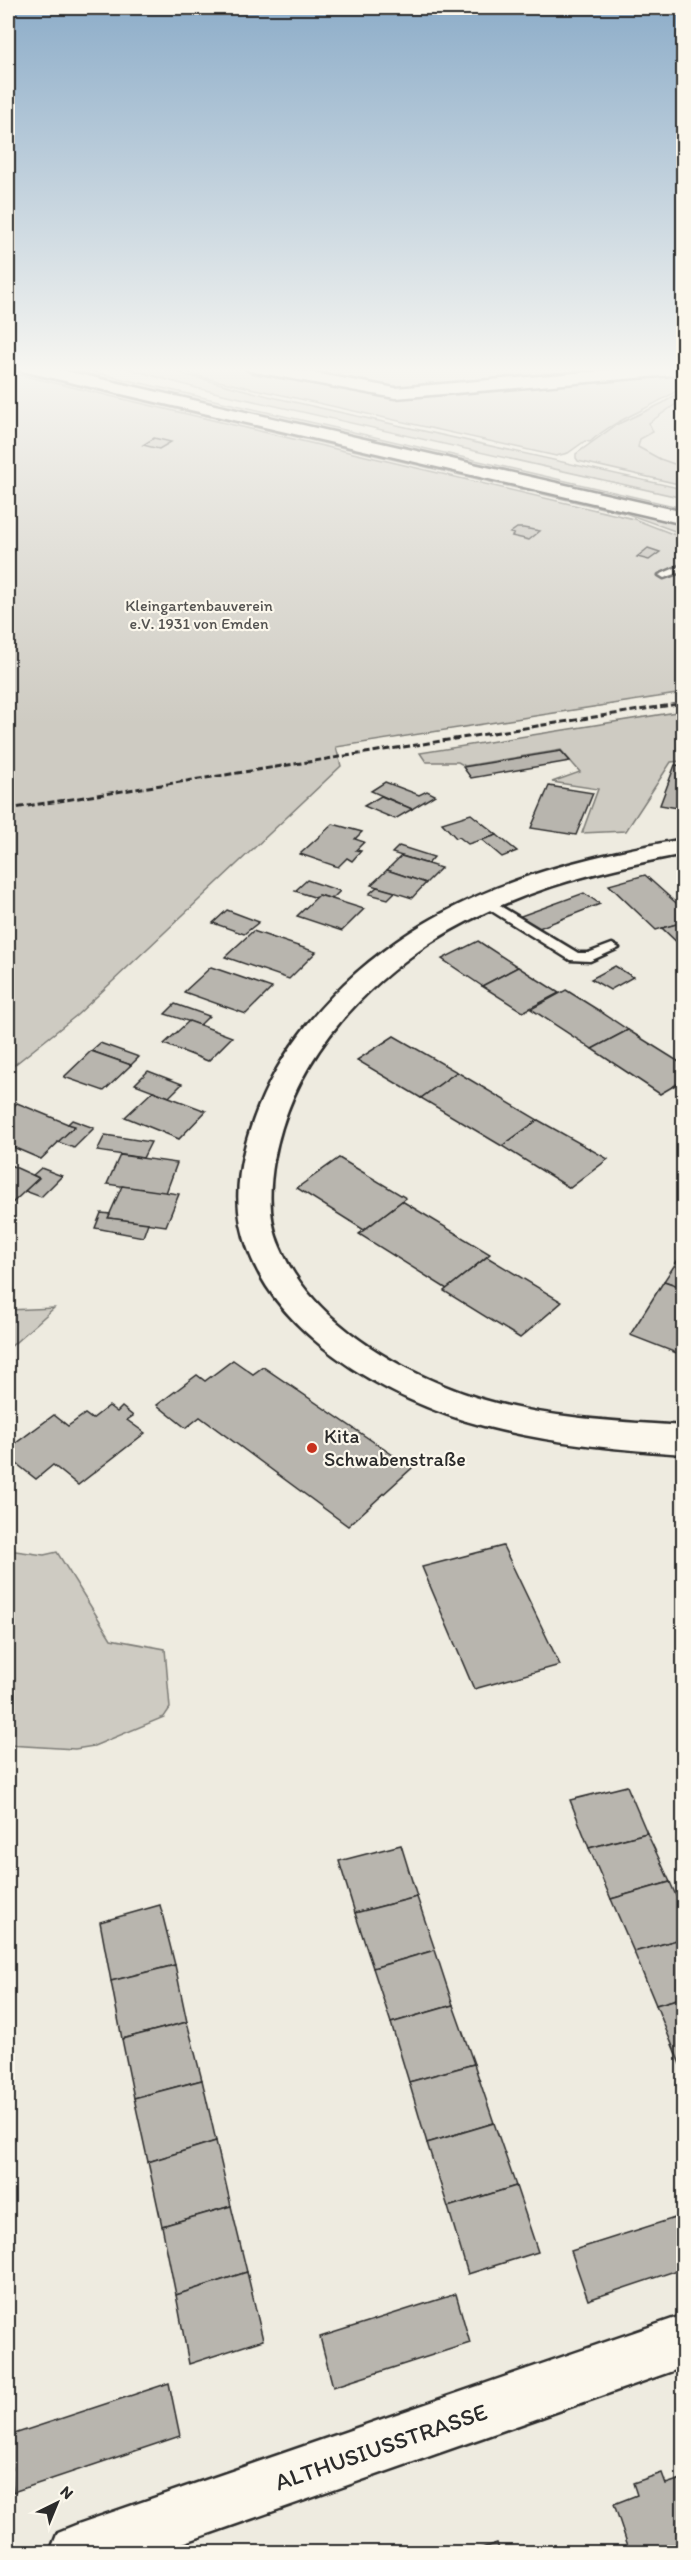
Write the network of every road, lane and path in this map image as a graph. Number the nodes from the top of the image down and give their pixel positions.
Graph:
1 (542, 485) edge
2 (608, 485) edge
3 (684, 503) edge
4 (684, 518) edge
5 (684, 567) edge
6 (664, 575) dead end
7 (684, 846) edge
8 (487, 902) junction
9 (612, 948) dead end
10 (684, 1440) edge
11 (684, 2342) edge
12 (78, 2553) edge

1 - 4 street
2 - 3 street
5 - 6 lane
7 - 8 street
8 - 9 lane
8 - 10 street
11 - 12 street, ALTHUSIUSSTRASSE

